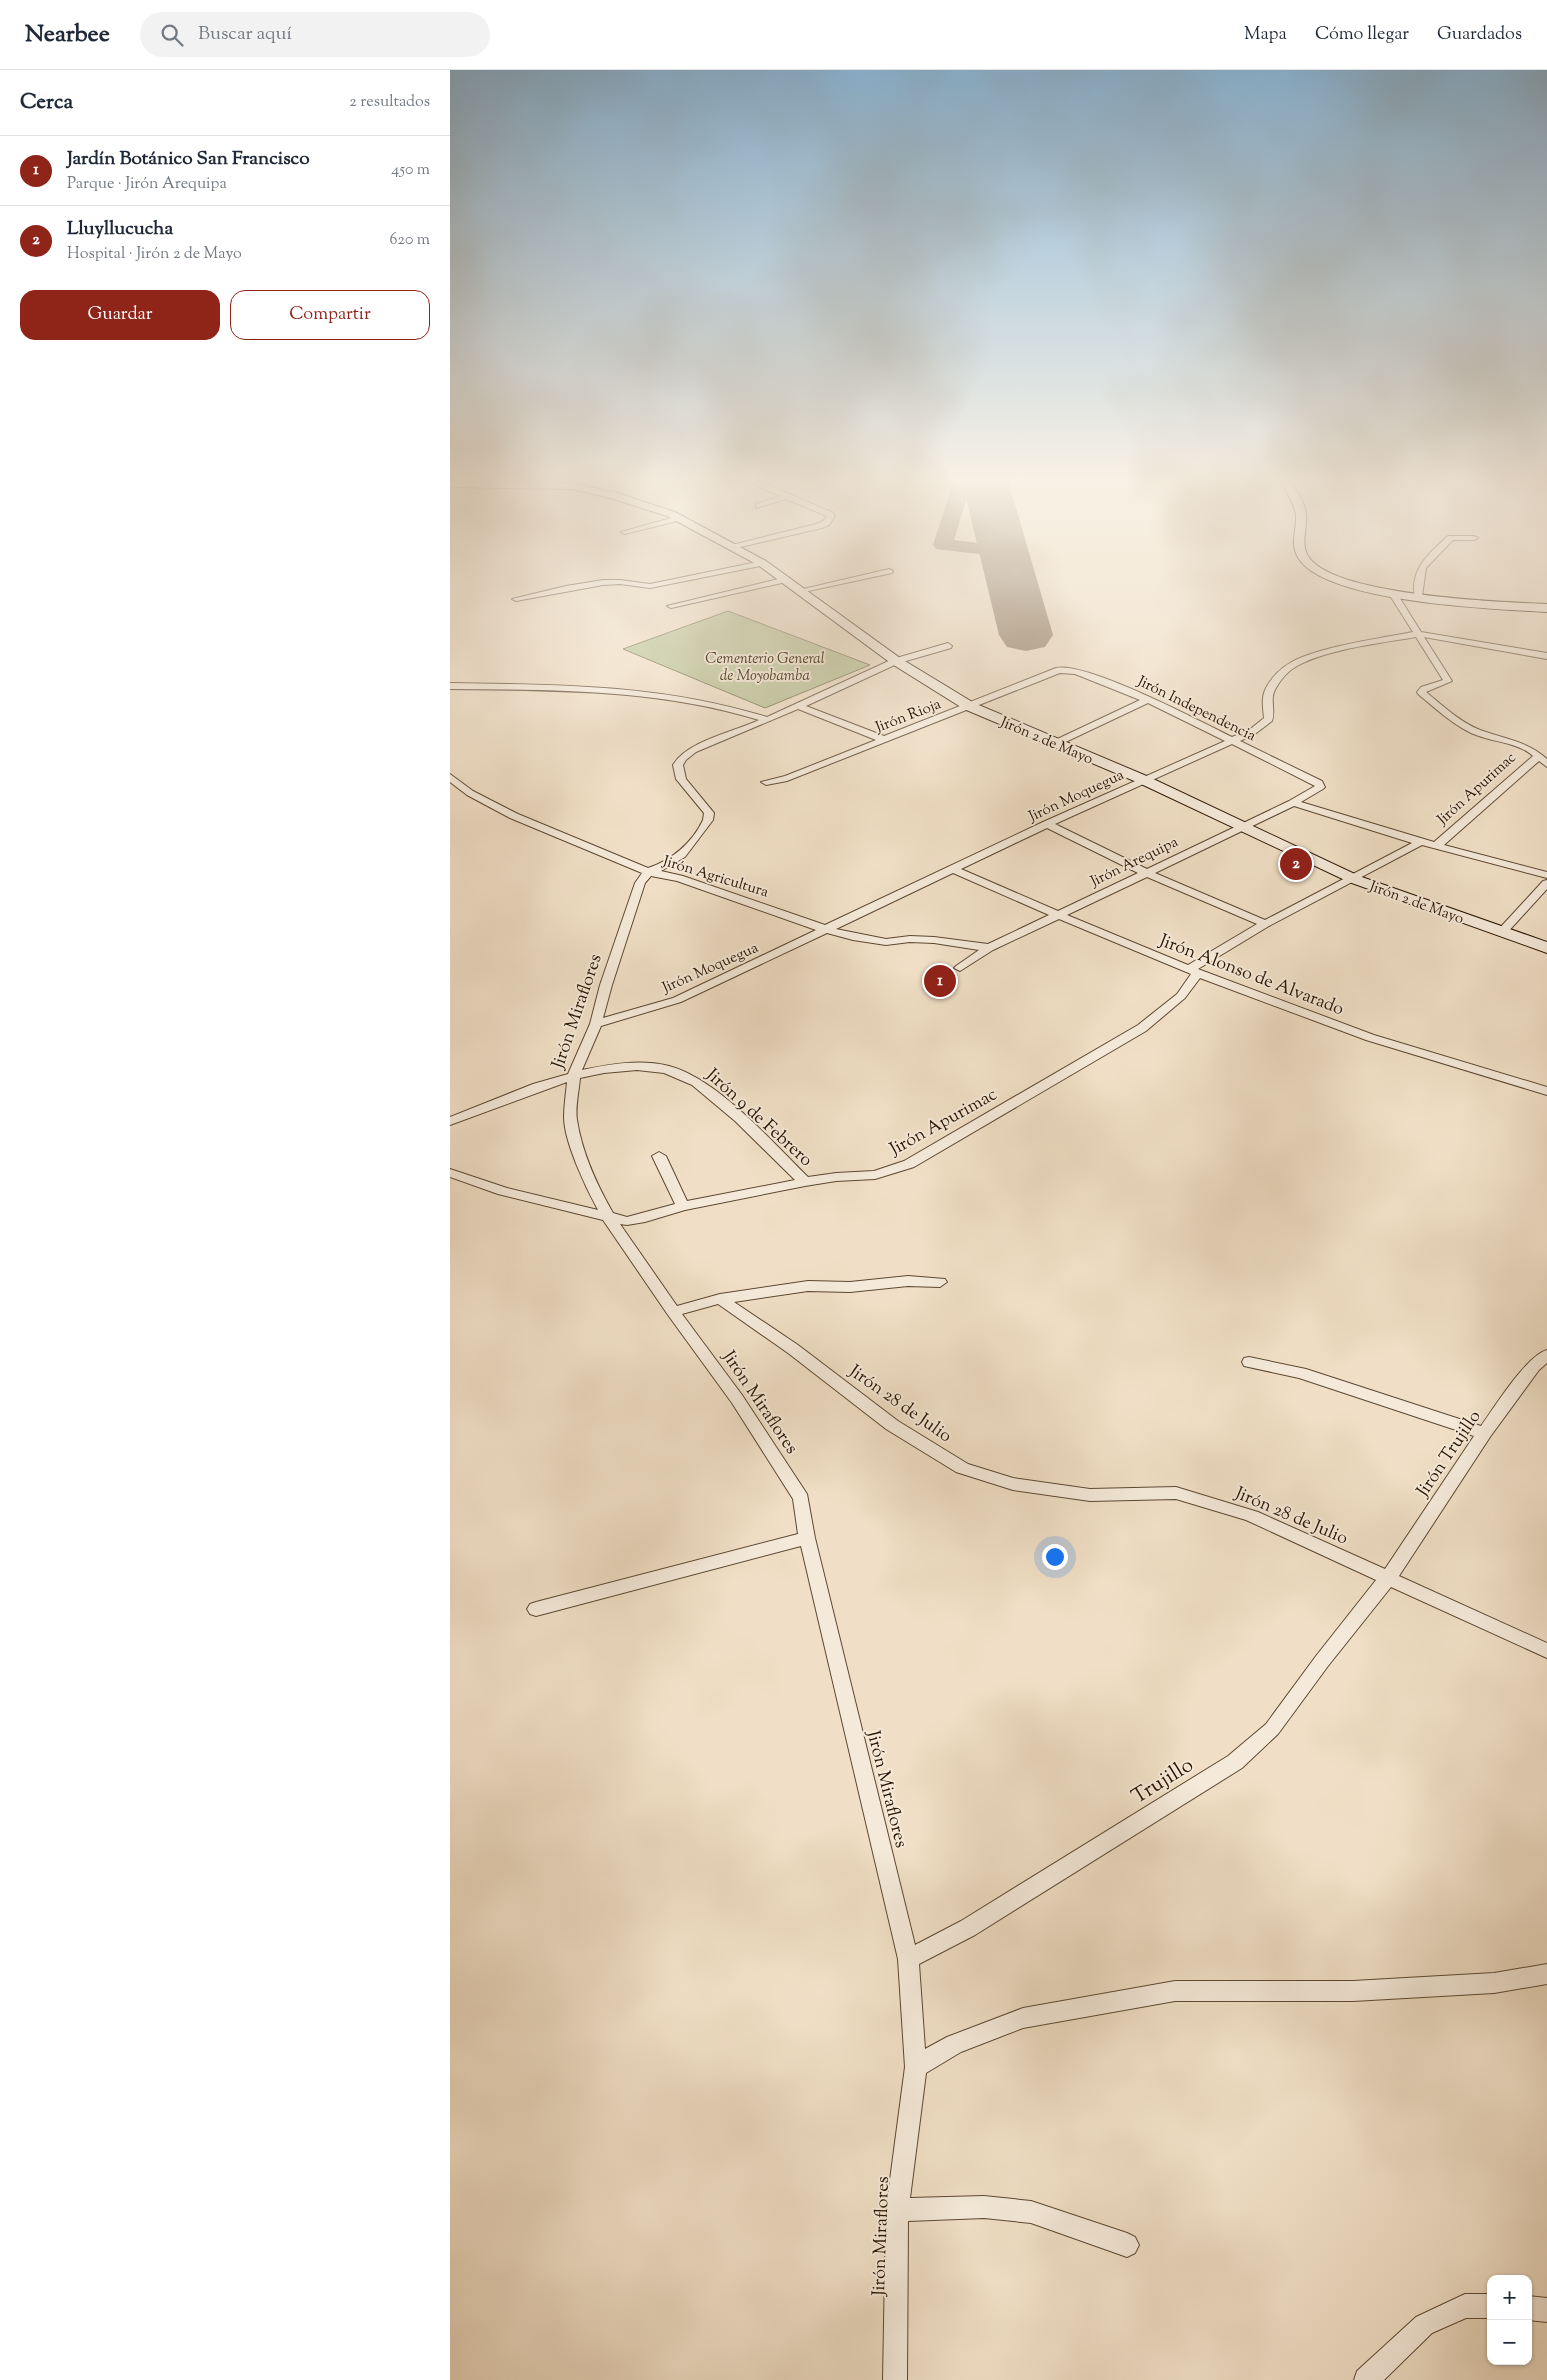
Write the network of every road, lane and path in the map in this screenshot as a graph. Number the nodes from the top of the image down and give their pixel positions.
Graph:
1 (591, 585) edge
2 (634, 585) edge
3 (656, 585) edge
4 (762, 585) edge
5 (790, 585) edge
6 (827, 585) edge
7 (1352, 585) edge
8 (1420, 585) edge
9 (799, 591) junction
10 (1393, 594) junction
11 (1418, 596) junction
12 (516, 599) dead end
13 (671, 606) dead end
14 (1547, 608) edge
15 (1418, 634) junction
16 (948, 646) dead end
17 (1547, 656) edge
18 (896, 661) junction
19 (1059, 670) joint
20 (450, 686) edge
21 (1148, 700) junction
22 (798, 706) junction
23 (969, 706) junction
24 (765, 719) junction
25 (885, 740) junction
26 (1230, 740) junction
27 (1054, 744) junction
28 (1539, 756) junction
29 (1547, 764) edge
30 (450, 777) edge
31 (1144, 780) junction
32 (766, 782) dead end
33 (1318, 783) joint
34 (1293, 803) junction
35 (1047, 824) junction
36 (1241, 826) junction
37 (1421, 842) junction
38 (1436, 846) junction
39 (953, 869) junction
40 (648, 872) junction
41 (1145, 872) junction
42 (1547, 875) edge
43 (1354, 879) junction
44 (1547, 883) edge
45 (1059, 916) junction
46 (1265, 924) junction
47 (825, 929) junction
48 (1501, 933) junction
49 (989, 948) junction
50 (1547, 948) edge
51 (960, 968) dead end
52 (1194, 971) junction
53 (596, 1024) junction
54 (574, 1074) junction
55 (1547, 1091) edge
56 (450, 1121) edge
57 (659, 1156) dead end
58 (450, 1173) edge
59 (805, 1182) junction
60 (683, 1206) junction
61 (609, 1218) junction
62 (940, 1282) dead end
63 (720, 1299) junction
64 (673, 1312) junction
65 (1547, 1355) edge
66 (1249, 1362) dead end
67 (1484, 1433) junction
68 (807, 1538) junction
69 (1388, 1578) junction
70 (536, 1609) dead end
71 (1547, 1651) edge
72 (908, 1959) junction
73 (1547, 1974) edge
74 (916, 2068) junction
75 (897, 2210) junction
76 (1127, 2245) dead end
77 (1487, 2306) edge
78 (1532, 2308) edge
79 (1547, 2310) edge
80 (895, 2380) edge
81 (1366, 2380) edge

1 - 12 street
2 - 3 street
4 - 13 street
5 - 9 main road, Jirón 2 de Mayo
6 - 9 street
7 - 10 main road
8 - 11 street
9 - 18 main road, Jirón 2 de Mayo
10 - 11 main road
10 - 15 street
11 - 14 main road
15 - 17 street, Jirón Moquegua
15 - 26 street, Jirón Moquegua
15 - 28 street
16 - 18 street
18 - 22 street
18 - 23 main road, Jirón 2 de Mayo
19 - 21 street, Jirón Independencia
19 - 23 street, Jirón Rioja
20 - 24 street
21 - 26 street, Jirón Independencia
21 - 27 street
22 - 24 street
22 - 25 street
23 - 25 street, Jirón Rioja
23 - 27 main road, Jirón 2 de Mayo
24 - 40 street
25 - 32 street, Jirón Rioja
26 - 31 street, Jirón Moquegua
26 - 33 street, Jirón Independencia
27 - 31 main road, Jirón 2 de Mayo
28 - 29 street
28 - 38 street, Jirón Apurimac
30 - 40 street, Jirón Agricultura
31 - 35 street, Jirón Moquegua
31 - 36 main road, Jirón 2 de Mayo
33 - 34 street, Jirón Arequipa
34 - 36 street, Jirón Arequipa
34 - 37 street
35 - 39 street, Jirón Moquegua
35 - 41 street
36 - 41 street, Jirón Arequipa
36 - 43 main road, Jirón 2 de Mayo
37 - 38 street
37 - 43 street
38 - 42 street
39 - 45 street, Jirón Alonso de Alvarado
39 - 47 street, Jirón Moquegua
40 - 47 street, Jirón Agricultura
40 - 53 street, Jirón Miraflores
41 - 45 street, Jirón Arequipa
41 - 46 street
43 - 46 street
43 - 48 main road, Jirón 2 de Mayo
44 - 48 street
45 - 49 street, Jirón Arequipa
45 - 52 street, Jirón Alonso de Alvarado
46 - 52 street
47 - 49 street, Jirón Agricultura
47 - 53 street, Jirón Moquegua
48 - 50 main road, Jirón 2 de Mayo
49 - 51 street, Jirón Arequipa
52 - 55 street, Jirón Alonso de Alvarado
52 - 59 street, Jirón Apurimac
53 - 54 street, Jirón Miraflores
54 - 56 street, Jirón 9 de Febrero
54 - 59 street, Jirón 9 de Febrero
54 - 61 street, Jirón Miraflores
57 - 60 street
58 - 61 street, Jirón Apurimac
59 - 60 street, Jirón Apurimac
60 - 61 street, Jirón Apurimac
61 - 64 street, Jirón Miraflores
62 - 63 street
63 - 64 street
63 - 69 street, Jirón 28 de Julio
64 - 68 street, Jirón Miraflores
65 - 67 street, Jirón Trujillo
66 - 67 street
67 - 69 street, Jirón Trujillo
68 - 70 street
68 - 72 street, Jirón Miraflores
69 - 71 street, Jirón 28 de Julio
69 - 72 street, Trujillo
72 - 74 street, Jirón Miraflores
73 - 74 street
74 - 75 street, Jirón Miraflores
75 - 76 street
75 - 80 street, Jirón Miraflores
77 - 81 street
78 - 79 street

